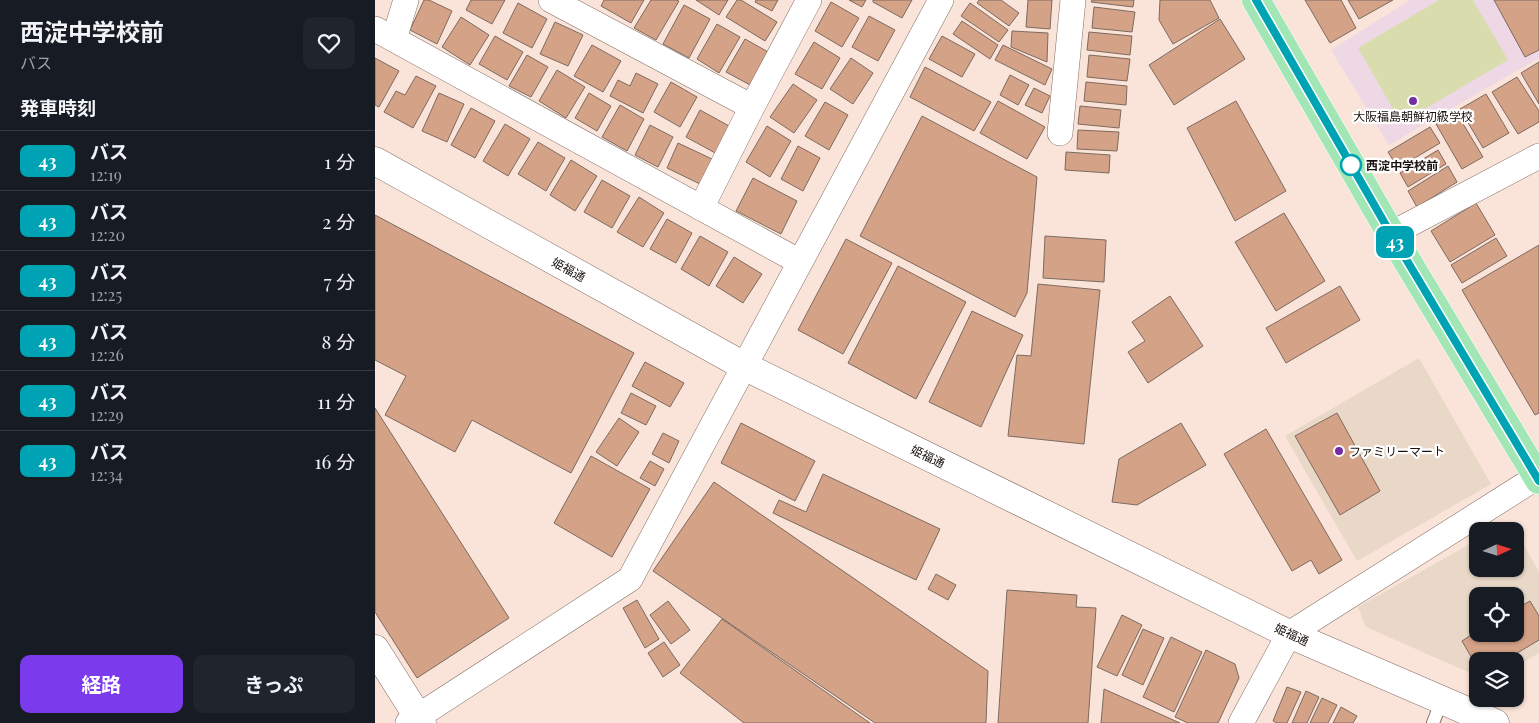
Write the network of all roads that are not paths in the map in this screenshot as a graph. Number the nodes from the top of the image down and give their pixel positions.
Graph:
1 (406, 0) edge
2 (551, 0) edge
3 (809, 0) edge
4 (941, 0) edge
5 (1073, 0) edge
6 (1256, 0) edge
7 (385, 34) edge
8 (752, 107) junction
9 (1060, 133) dead end
10 (1539, 156) edge
11 (375, 161) edge
12 (701, 208) junction
13 (1391, 234) junction
14 (800, 262) junction
15 (744, 366) junction
16 (1538, 478) edge
17 (1289, 634) junction
18 (375, 649) edge
19 (1438, 712) edge
20 (416, 721) edge
21 (1241, 723) edge
22 (1495, 723) edge

1 - 7 street
2 - 8 street
3 - 8 street
4 - 14 street
5 - 9 street
6 - 13 main road
7 - 12 street
8 - 12 street
10 - 13 street
11 - 15 street, 姫福通
12 - 14 street
13 - 16 main road
14 - 15 street
15 - 17 street, 姫福通
15 - 20 street
16 - 17 street
17 - 19 street, 姫福通
17 - 21 street
18 - 20 street
19 - 22 street, 姫福通

